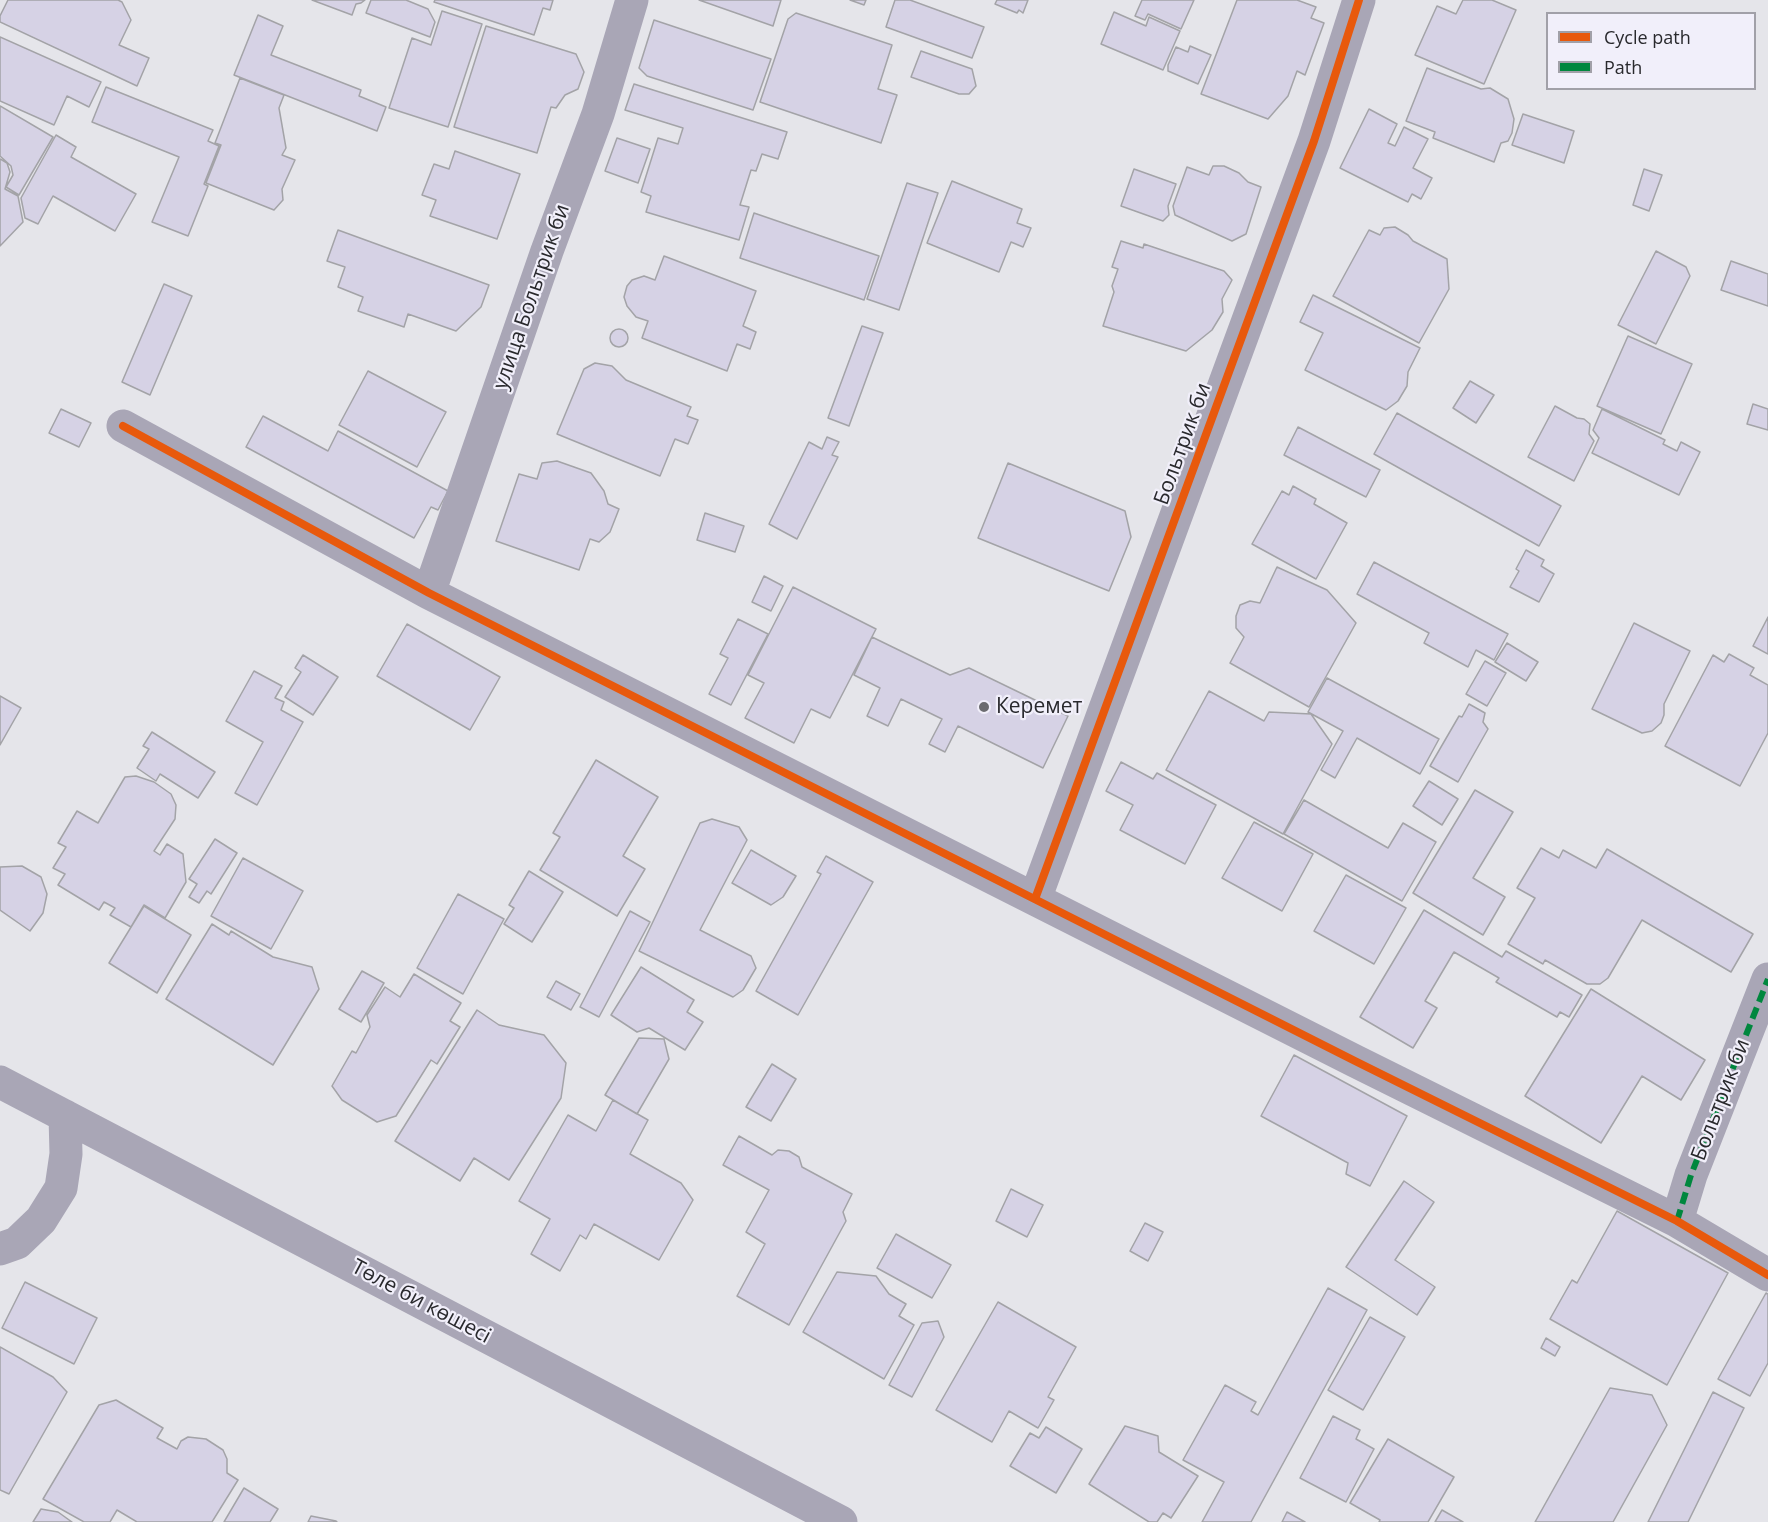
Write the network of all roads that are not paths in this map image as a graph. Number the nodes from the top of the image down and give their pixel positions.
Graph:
1 (633, 0) edge
2 (1359, 0) edge
3 (123, 426) dead end
4 (429, 593) junction
5 (1035, 899) junction
6 (1768, 979) edge
7 (0, 1082) edge
8 (66, 1116) junction
9 (1677, 1221) junction
10 (0, 1249) edge
11 (1768, 1275) edge
12 (841, 1522) edge

1 - 4 street, улица Больтрик би
2 - 5 street, Больтрик би
3 - 4 street
4 - 5 street
5 - 9 street
6 - 9 street, Больтрик би
7 - 8 street, Төле би көшесі
8 - 10 street
8 - 12 street, Төле би көшесі
9 - 11 street

